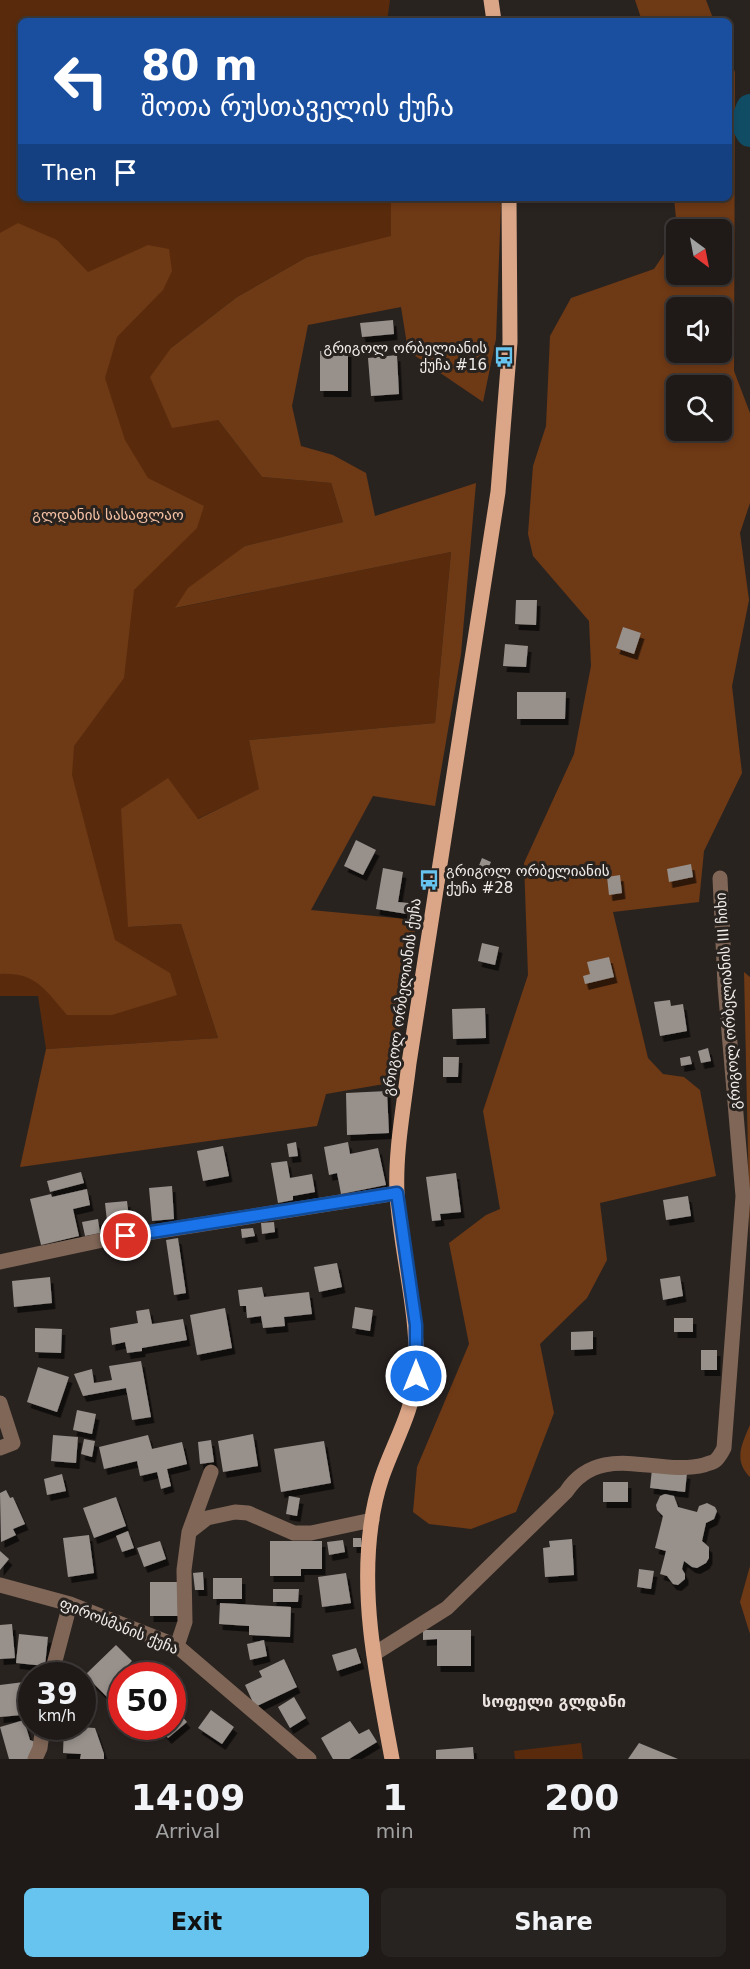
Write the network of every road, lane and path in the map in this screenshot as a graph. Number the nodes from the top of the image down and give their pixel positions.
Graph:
1 (491, 0) edge
2 (494, 18) edge
3 (509, 201) edge
4 (720, 878) dead end
5 (397, 1193) junction
6 (0, 1262) edge
7 (0, 1403) edge
8 (0, 1448) edge
9 (211, 1472) dead end
10 (372, 1520) junction
11 (189, 1532) junction
12 (0, 1585) edge
13 (70, 1604) junction
14 (177, 1646) junction
15 (374, 1654) junction
16 (55, 1662) edge
17 (41, 1740) edge
18 (35, 1759) edge
19 (309, 1759) edge
20 (392, 1759) edge

1 - 2 main road
3 - 5 main road, გრიგოლ ორბელიანის ქუჩა
4 - 15 street, გრიგოლ ორბელიანის III ჩიხი
5 - 6 street
5 - 10 main road, გრიგოლ ორბელიანის ქუჩა
7 - 8 street
9 - 11 street
10 - 11 street
10 - 15 main road, გრიგოლ ორბელიანის ქუჩა
11 - 14 street
12 - 13 street, ფიროსმანის ქუჩა
13 - 14 street, ფიროსმანის ქუჩა
13 - 16 street
14 - 19 street, ფიროსმანის ქუჩა
15 - 20 main road, გრიგოლ ორბელიანის ქუჩა
17 - 18 street

